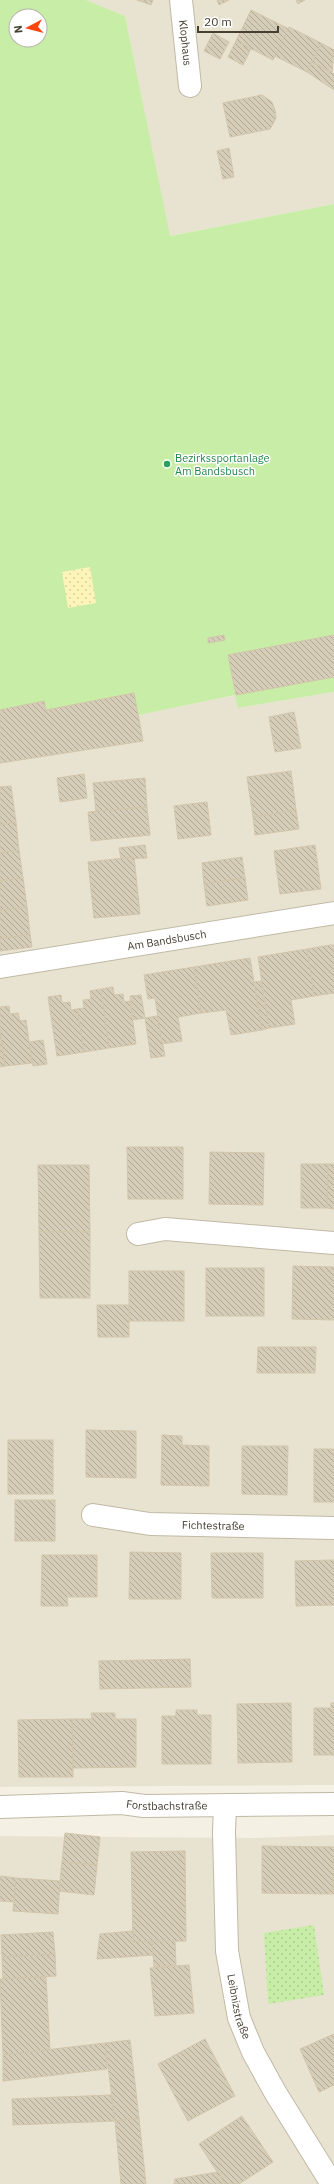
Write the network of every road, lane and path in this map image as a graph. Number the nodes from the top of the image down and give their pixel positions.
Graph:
1 (182, 0) edge
2 (190, 86) dead end
3 (334, 913) edge
4 (0, 966) edge
5 (138, 1234) dead end
6 (334, 1242) edge
7 (93, 1515) dead end
8 (334, 1528) edge
9 (334, 1804) edge
10 (225, 1806) junction
11 (0, 1807) edge
12 (332, 2184) edge

1 - 2 street, Klophaus
3 - 4 street, Am Bandsbusch
5 - 6 street
7 - 8 street, Fichtestraße
9 - 10 street, Forstbachstraße
10 - 11 street, Forstbachstraße
10 - 12 street, Leibnizstraße

